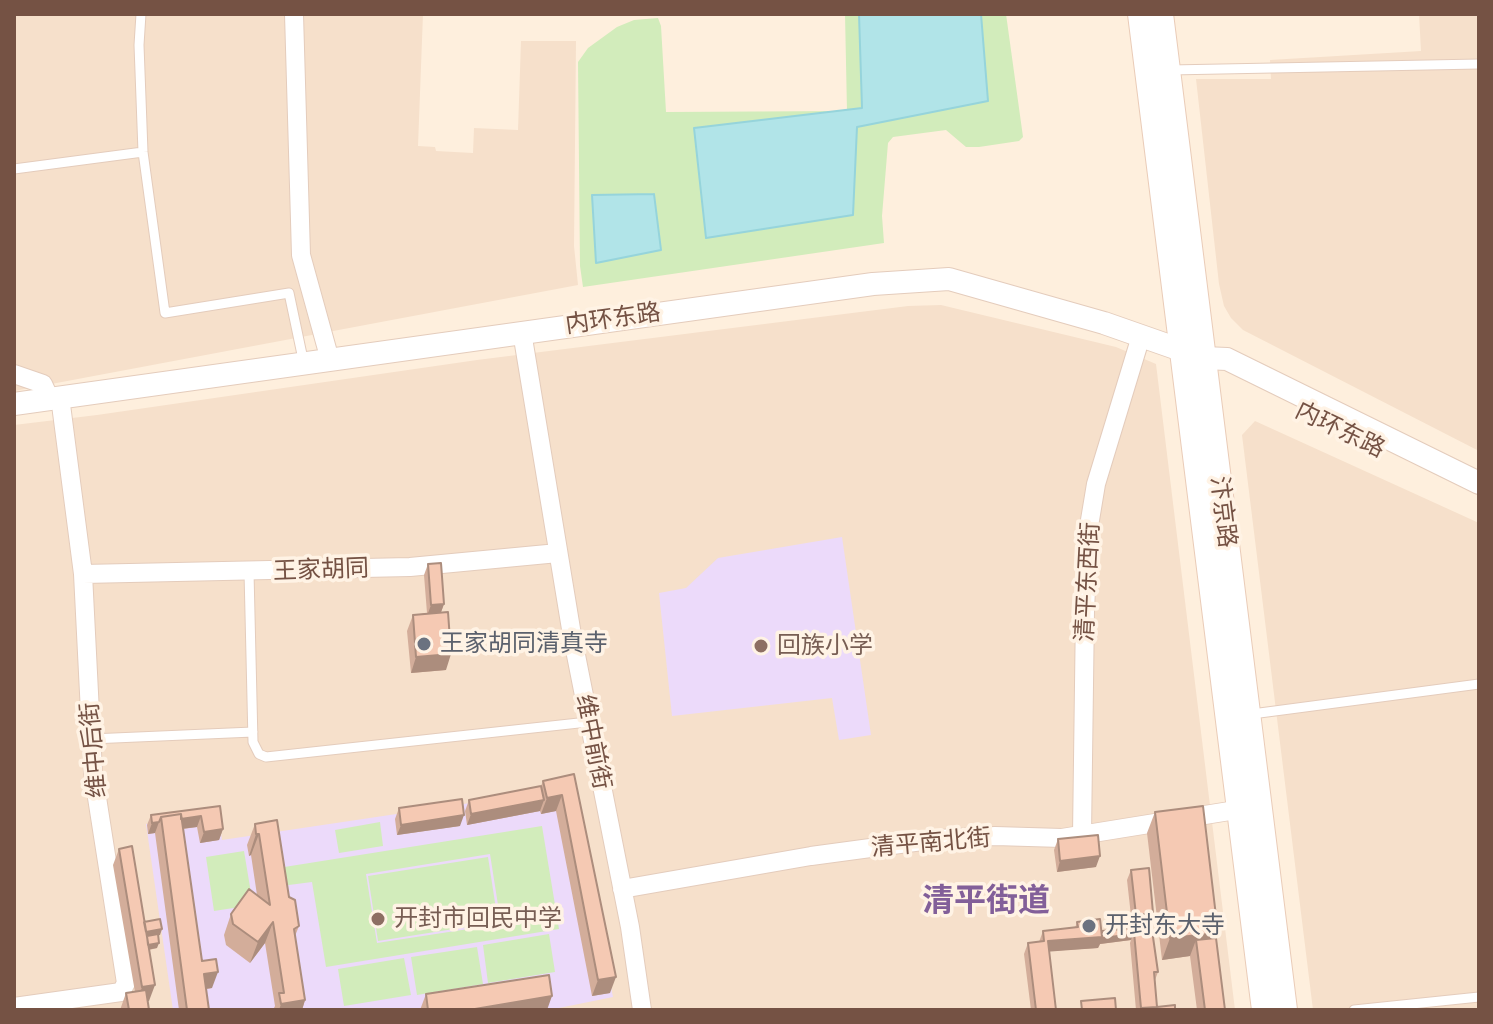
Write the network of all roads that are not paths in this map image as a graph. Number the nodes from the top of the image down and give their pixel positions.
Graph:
1 (141, 14) edge
2 (294, 14) edge
3 (1141, 14) edge
4 (1160, 14) edge
5 (1479, 64) edge
6 (1166, 70) junction
7 (143, 152) junction
8 (14, 169) edge
9 (522, 332) junction
10 (1141, 336) junction
11 (1194, 354) junction
12 (330, 360) junction
13 (304, 364) junction
14 (14, 374) edge
15 (55, 398) junction
16 (14, 404) edge
17 (1479, 483) edge
18 (1479, 498) edge
19 (558, 553) junction
20 (249, 572) junction
21 (83, 574) junction
22 (1479, 684) edge
23 (1248, 715) junction
24 (588, 722) junction
25 (253, 732) junction
26 (91, 739) junction
27 (1242, 809) junction
28 (1082, 835) junction
29 (622, 889) junction
30 (1479, 997) edge
31 (14, 1007) edge
32 (642, 1010) edge
33 (1265, 1010) edge
34 (1284, 1010) edge
35 (1354, 1010) edge

1 - 7 lane
2 - 12 street
3 - 11 main road, 汴京路
4 - 6 main road, 汴京路
5 - 6 lane
6 - 11 main road, 汴京路
7 - 8 lane
7 - 13 lane
9 - 10 street, 内环东路
9 - 12 street, 内环东路
9 - 19 street, 维中前街
10 - 11 street, 内环东路
10 - 28 street, 清平东西街
11 - 17 street, 内环东路
11 - 18 street, 内环东路
11 - 23 main road, 汴京路
11 - 27 main road, 汴京路
12 - 13 street, 内环东路
13 - 15 street, 内环东路
14 - 15 street
15 - 16 street, 内环东路
15 - 21 street, 维中后街
19 - 20 street, 王家胡同
19 - 24 street, 维中前街
20 - 21 street, 王家胡同
20 - 25 lane
21 - 26 street, 维中后街
22 - 23 lane
23 - 34 main road, 汴京路
24 - 25 lane
24 - 29 street, 维中前街
25 - 26 lane
26 - 31 street, 维中后街
27 - 28 street, 清平南北街
27 - 33 main road, 汴京路
28 - 29 street, 清平南北街
29 - 32 street, 维中前街
30 - 35 lane

